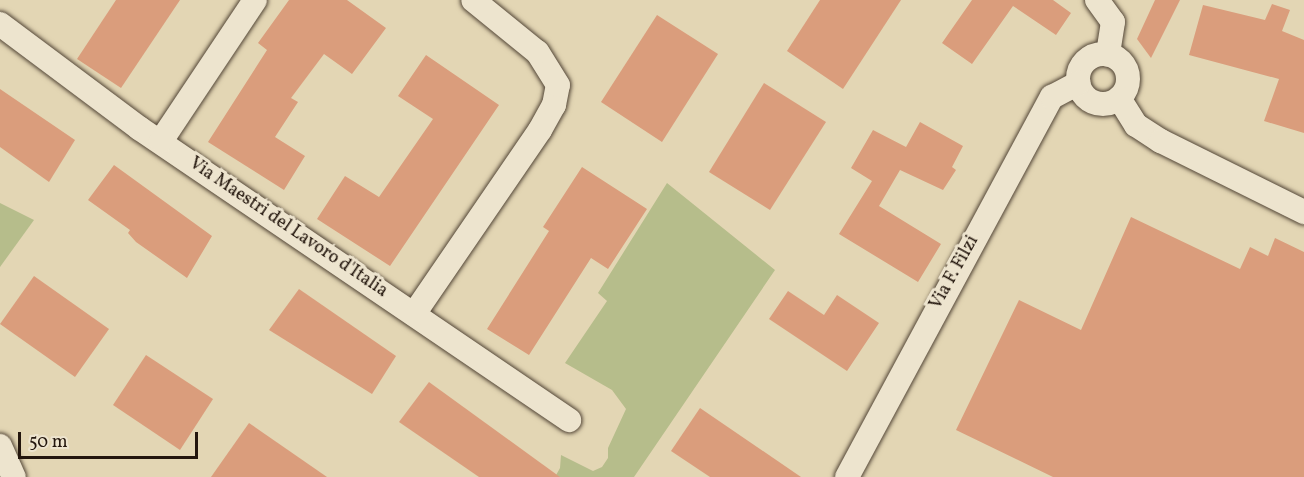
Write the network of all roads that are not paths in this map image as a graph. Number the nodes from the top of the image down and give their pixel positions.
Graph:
1 (255, 0) edge
2 (473, 0) edge
3 (1097, 0) edge
4 (0, 24) edge
5 (1108, 55) junction
6 (1078, 83) junction
7 (1119, 98) junction
8 (162, 141) junction
9 (1304, 212) edge
10 (414, 314) junction
11 (569, 420) dead end
12 (0, 446) edge
13 (14, 477) edge
14 (847, 477) edge

1 - 8 street
2 - 10 street
3 - 5 street
4 - 8 street, Via Maestri del Lavoro d'Italia
5 - 6 street
5 - 7 street
6 - 7 street
6 - 14 street, Via F. Filzi
7 - 9 street
8 - 10 street, Via Maestri del Lavoro d'Italia
10 - 11 street, Via Maestri del Lavoro d'Italia
12 - 13 street

